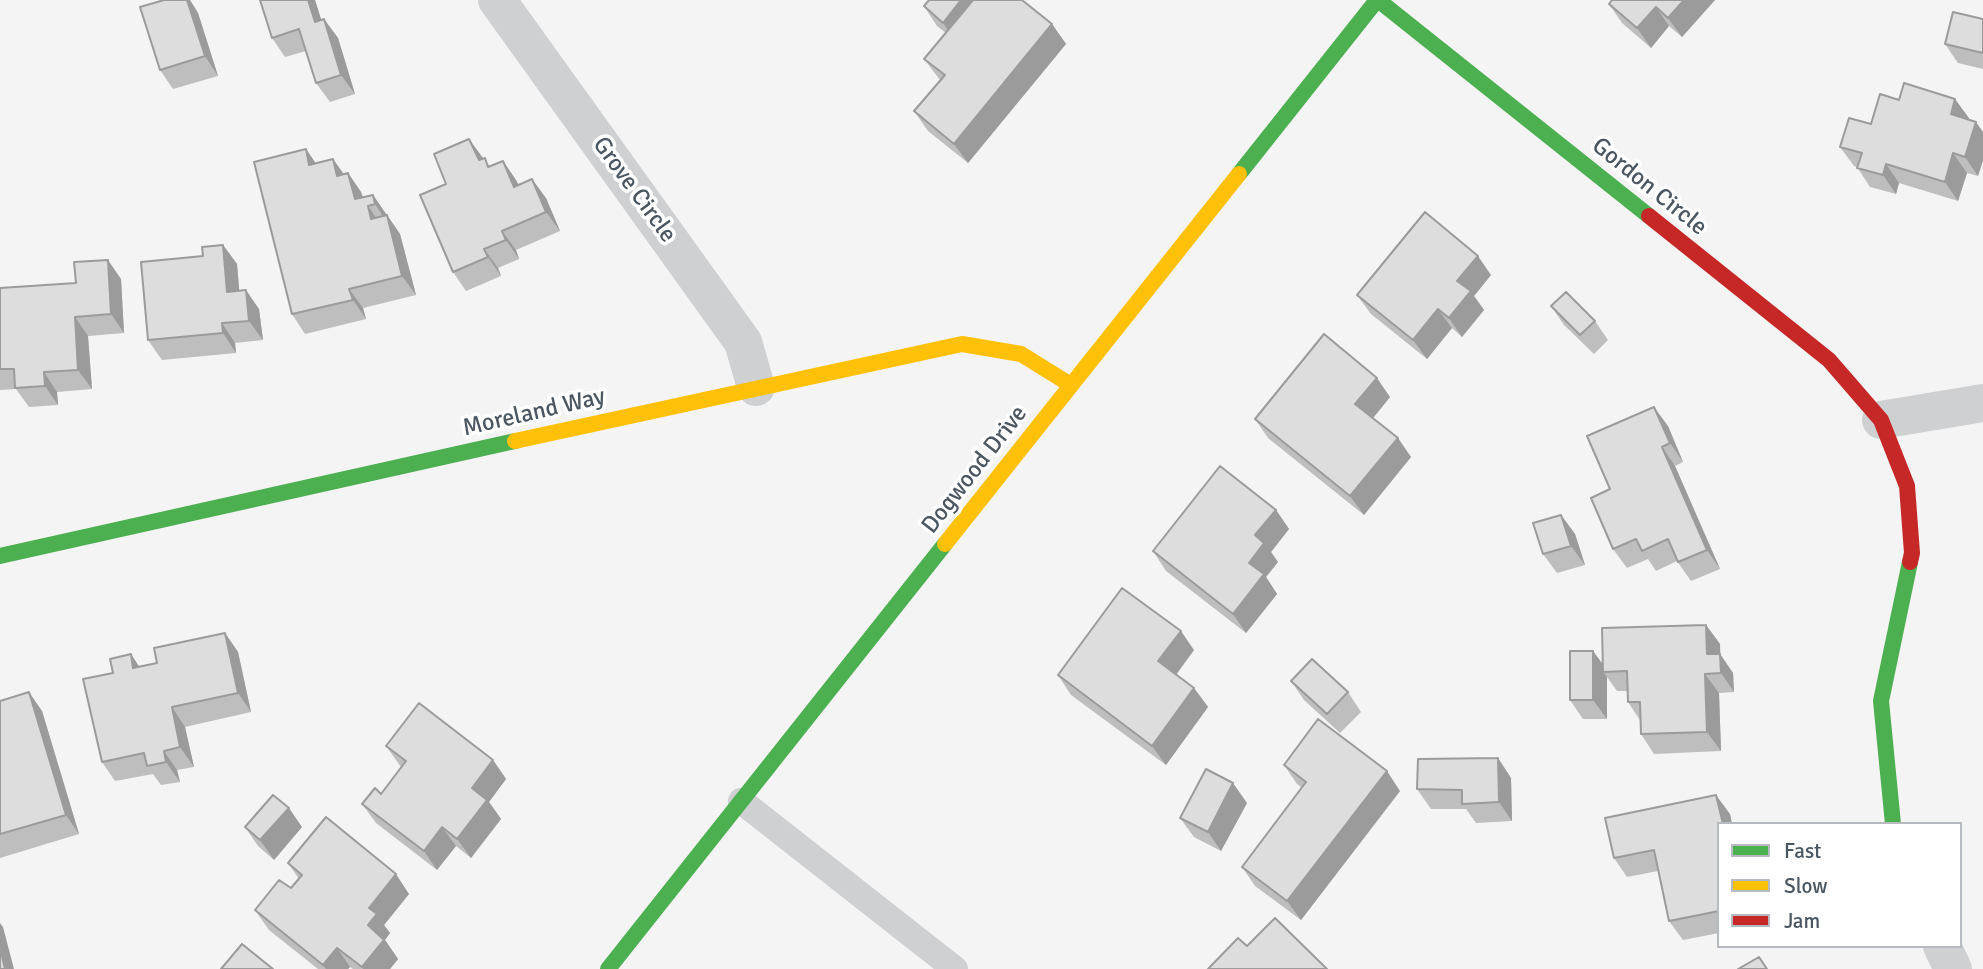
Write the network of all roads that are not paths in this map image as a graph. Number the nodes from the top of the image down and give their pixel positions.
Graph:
1 (497, 0) edge
2 (1377, 0) edge
3 (1071, 385) junction
4 (756, 387) junction
5 (1983, 403) edge
6 (1881, 420) junction
7 (0, 556) edge
8 (741, 801) junction
9 (1893, 822) edge
10 (1942, 948) edge
11 (608, 969) edge
12 (955, 969) edge
13 (1953, 969) edge

1 - 4 street, Grove Circle
2 - 3 street, Dogwood Drive
2 - 6 street, Gordon Circle
3 - 4 street, Moreland Way
3 - 8 street, Dogwood Drive
4 - 7 street, Moreland Way
5 - 6 street
6 - 9 street, Gordon Circle
8 - 11 street, Dogwood Drive
8 - 12 lane
10 - 13 street

